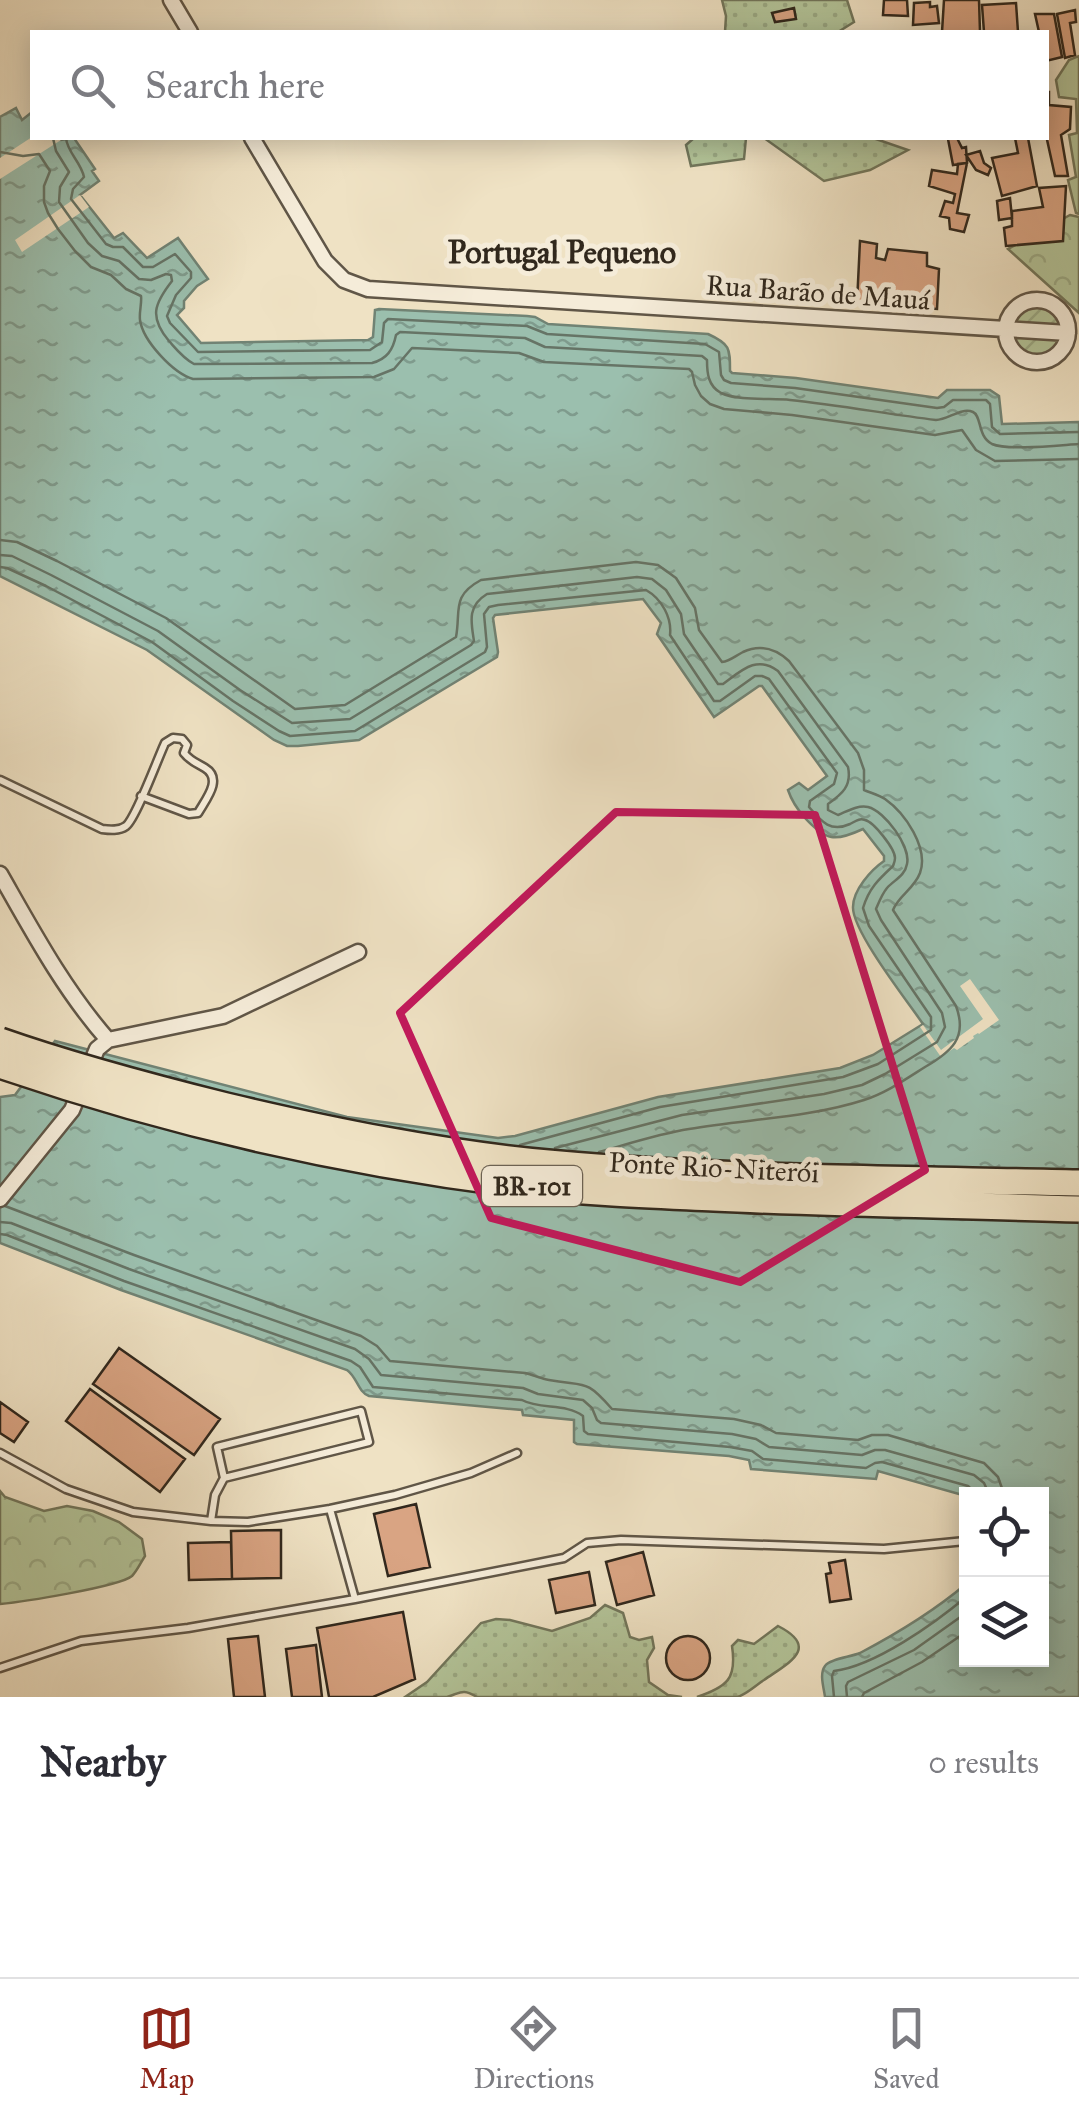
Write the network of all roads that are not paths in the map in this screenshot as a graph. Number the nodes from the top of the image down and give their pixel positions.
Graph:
1 (171, 0) edge
2 (189, 30) edge
3 (253, 140) edge
4 (1005, 330) junction
5 (1073, 334) edge
6 (0, 780) edge
7 (141, 796) junction
8 (0, 874) edge
9 (358, 952) dead end
10 (0, 1041) edge
11 (103, 1045) junction
12 (0, 1064) edge
13 (1079, 1183) edge
14 (0, 1200) edge
15 (1079, 1208) edge
16 (0, 1453) edge
17 (517, 1453) dead end
18 (224, 1478) junction
19 (330, 1509) junction
20 (212, 1521) junction
21 (959, 1542) edge
22 (355, 1598) junction
23 (0, 1668) edge

1 - 2 street
3 - 4 street, Rua Barão de Mauá
4 - 5 street, Rua Barão de Mauá
4 - 5 street
4 - 5 street
6 - 7 lane
7 - 7 lane
8 - 11 street
9 - 11 street
10 - 13 highway, Ponte Rio-Niterói / BR-101, bridge
11 - 14 street, bridge
12 - 15 highway, Ponte Rio-Niterói / BR-101, bridge
16 - 20 lane
17 - 19 lane
18 - 18 lane
18 - 20 lane
19 - 20 lane
19 - 22 lane
21 - 22 lane
22 - 23 lane

